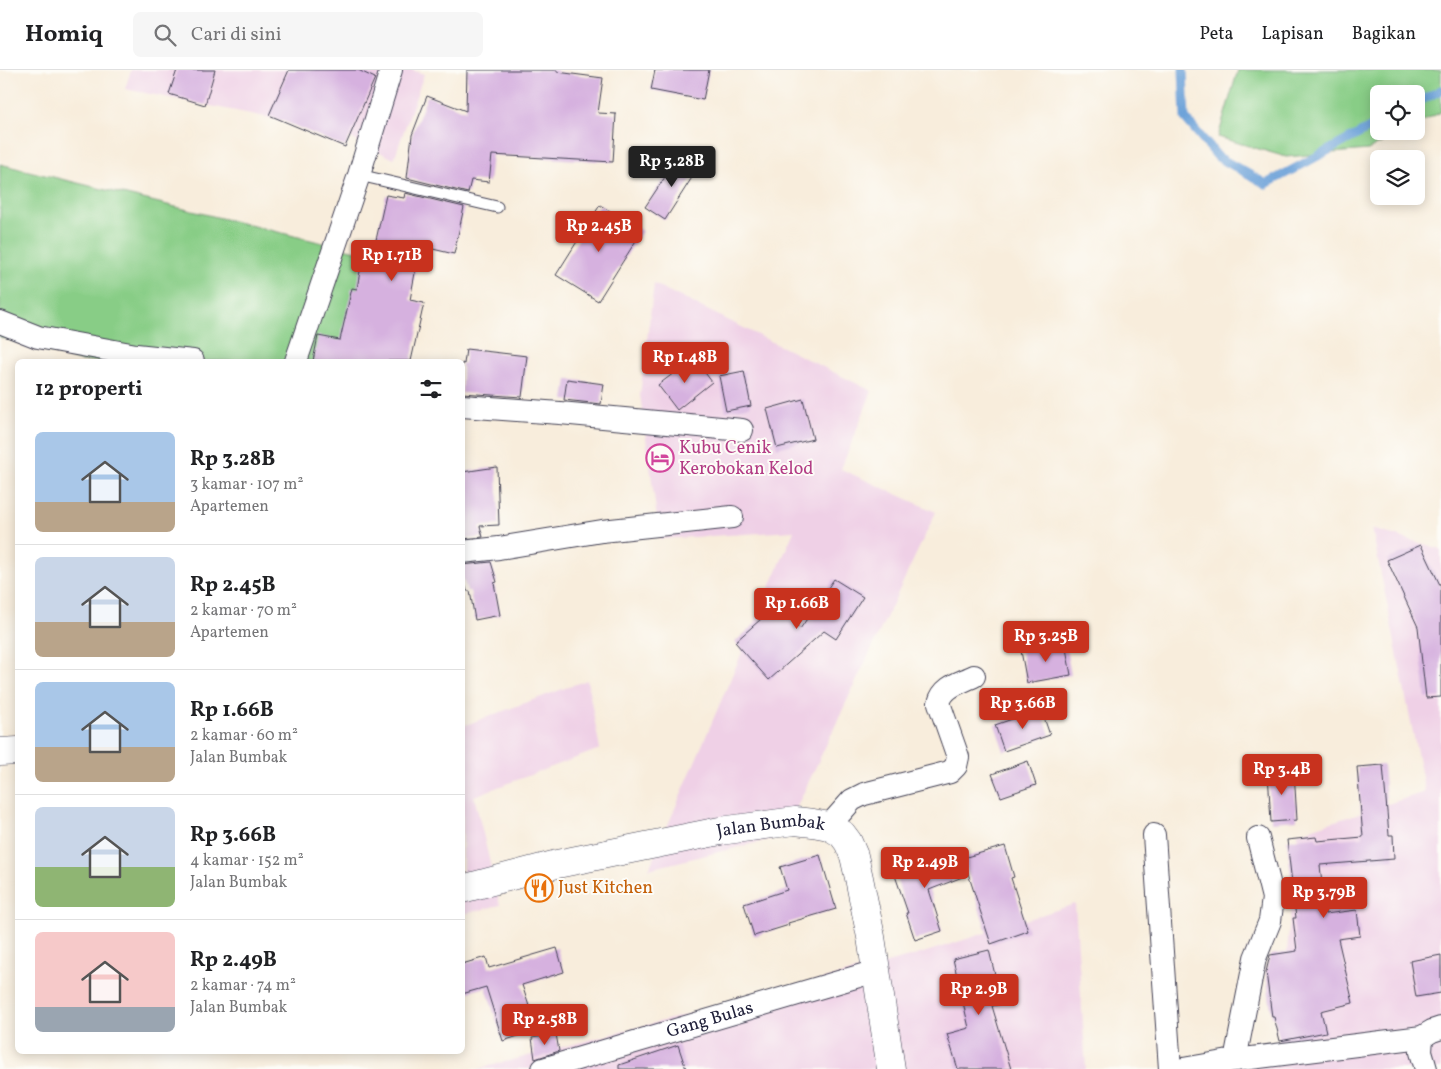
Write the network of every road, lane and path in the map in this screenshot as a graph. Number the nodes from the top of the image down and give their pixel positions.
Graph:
1 (391, 70) edge
2 (359, 175) junction
3 (497, 207) dead end
4 (0, 322) edge
5 (174, 359) edge
6 (297, 359) edge
7 (465, 406) edge
8 (742, 430) dead end
9 (732, 517) dead end
10 (465, 552) edge
11 (974, 676) dead end
12 (15, 751) edge
13 (0, 752) edge
14 (829, 826) junction
15 (1154, 835) dead end
16 (1258, 838) dead end
17 (465, 888) edge
18 (876, 971) junction
19 (1431, 1033) edge
20 (1235, 1060) junction
21 (543, 1069) edge
22 (891, 1069) edge
23 (1170, 1069) edge
24 (1183, 1069) edge
25 (1426, 1069) edge

1 - 2 street
2 - 3 lane
2 - 6 street
4 - 5 street
7 - 8 street
9 - 10 street
11 - 14 street
12 - 13 street
14 - 17 street, Jalan Bumbak
14 - 18 street, Jalan Bumbak
15 - 23 street
16 - 20 street
18 - 21 street, Gang Bulas
18 - 22 street, Jalan Bumbak
19 - 20 street
19 - 25 street
20 - 24 street

